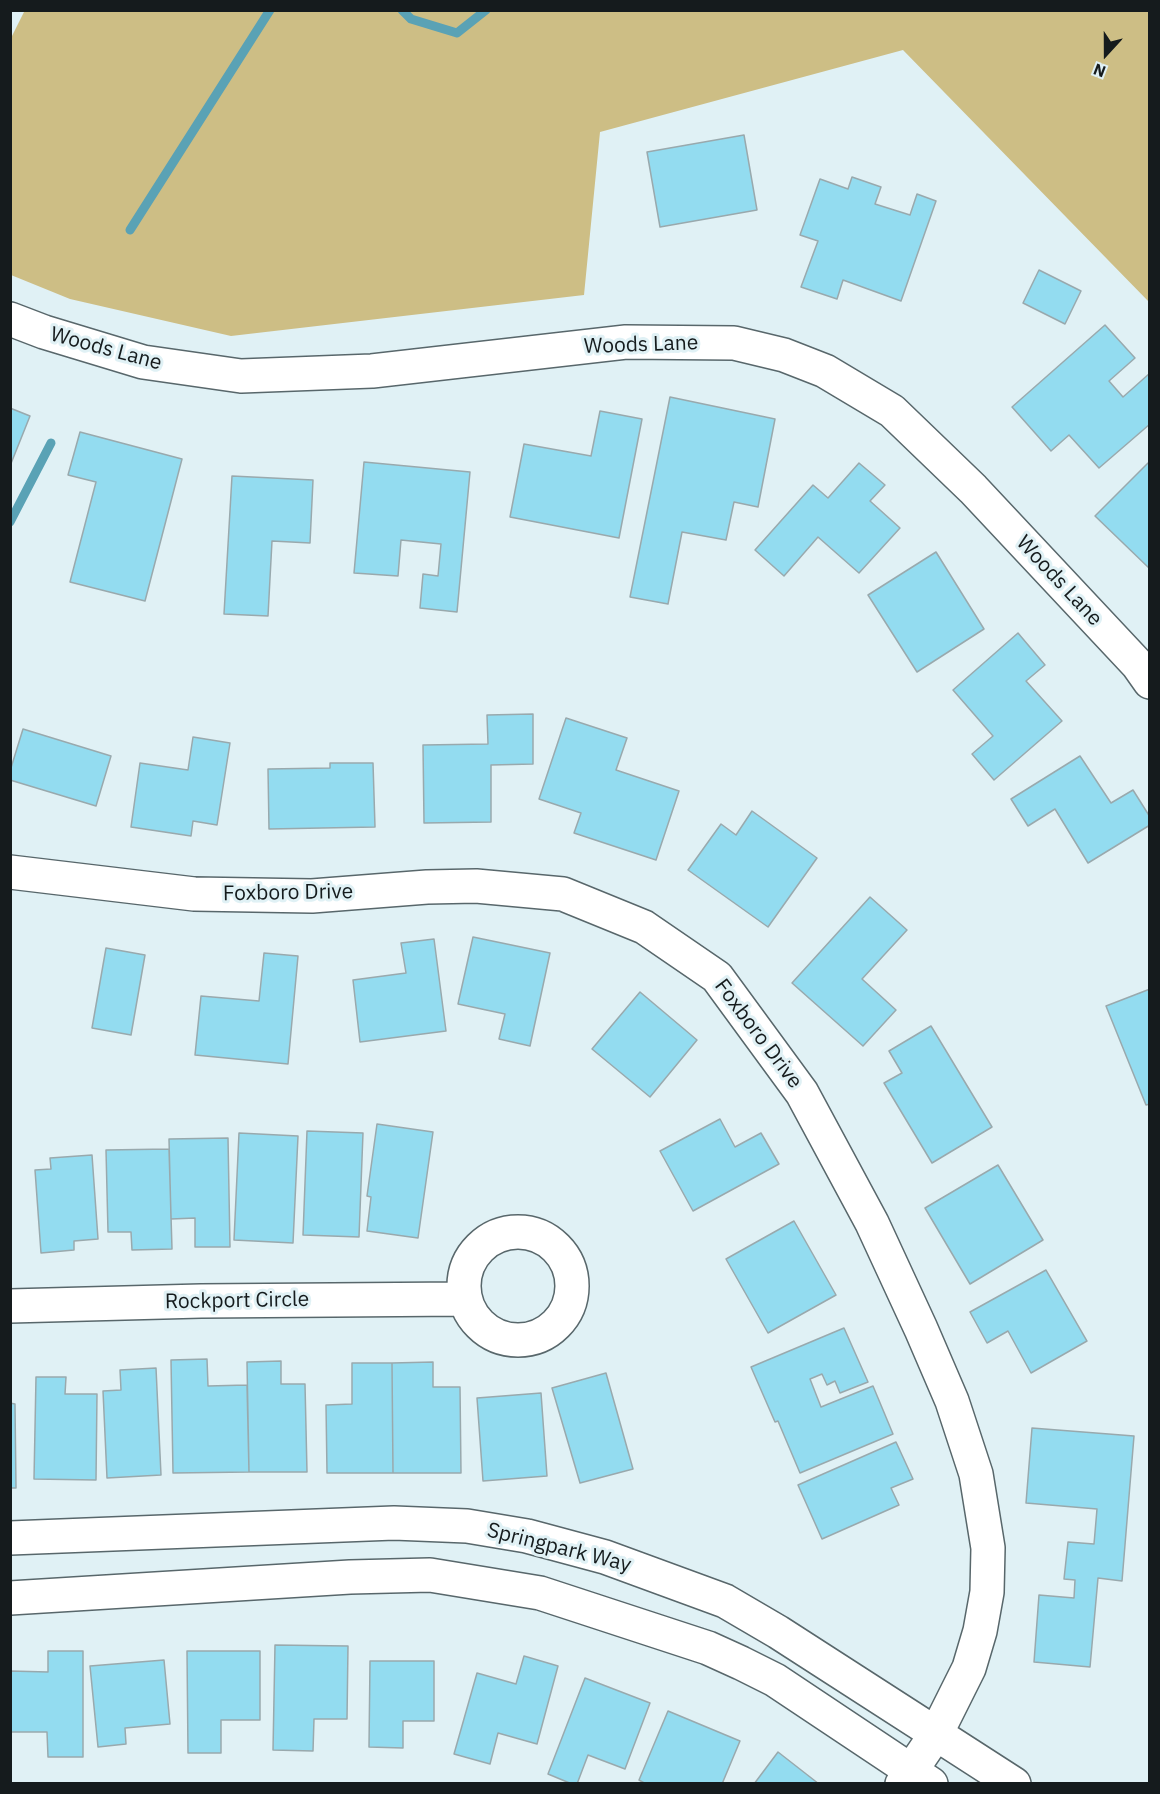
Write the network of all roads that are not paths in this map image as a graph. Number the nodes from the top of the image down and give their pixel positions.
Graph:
1 (10, 319) edge
2 (1149, 682) edge
3 (10, 872) edge
4 (464, 1299) dead end
5 (10, 1306) edge
6 (10, 1538) edge
7 (10, 1598) edge
8 (936, 1734) junction
9 (915, 1779) edge
10 (1014, 1784) edge

1 - 2 street, Woods Lane
3 - 8 street, Foxboro Drive
4 - 5 street, Rockport Circle
6 - 8 street, Springpark Way
7 - 9 street
8 - 9 street, Foxboro Drive
8 - 10 street, Springpark Way

